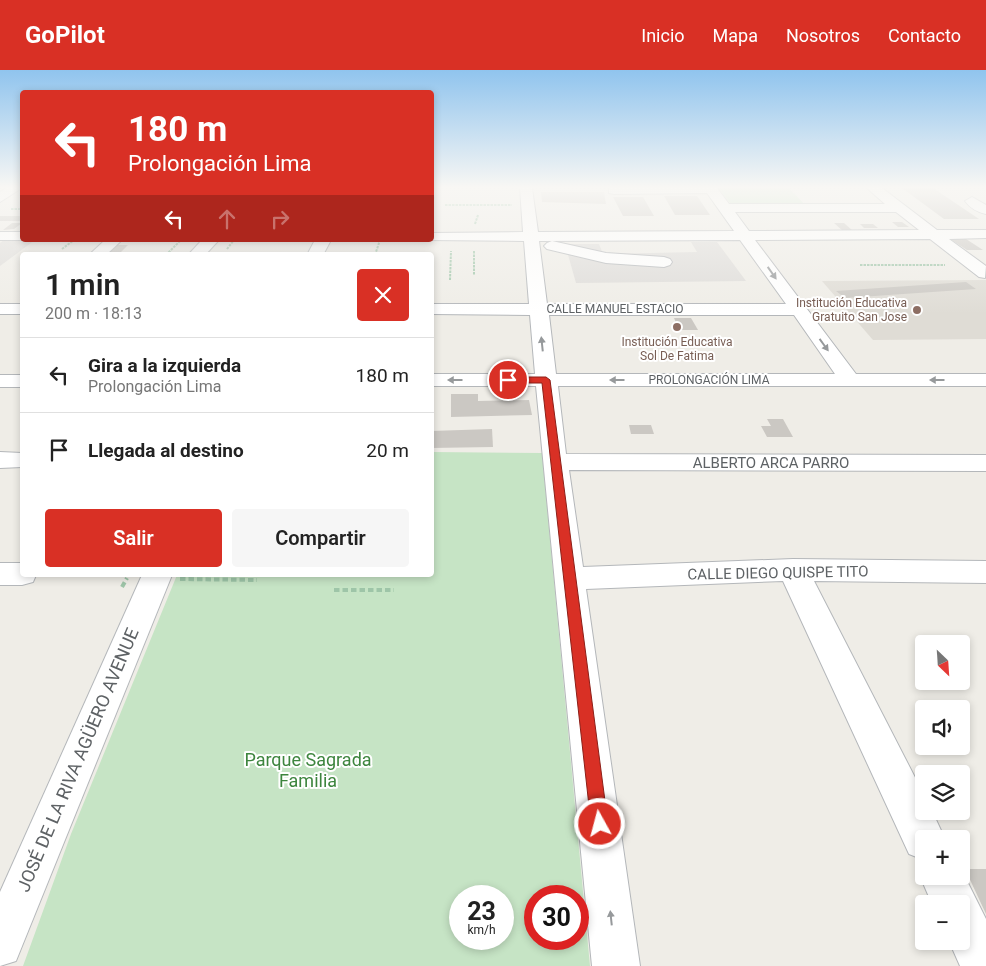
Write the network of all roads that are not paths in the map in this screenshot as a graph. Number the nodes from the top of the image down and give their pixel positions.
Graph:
1 (531, 230) edge
2 (742, 230) edge
3 (927, 230) edge
4 (953, 230) edge
5 (933, 234) junction
6 (746, 235) junction
7 (0, 236) edge
8 (20, 236) edge
9 (434, 237) edge
10 (533, 241) junction
11 (112, 242) edge
12 (209, 242) edge
13 (100, 252) edge
14 (199, 252) edge
15 (664, 262) dead end
16 (979, 269) road end
17 (0, 309) edge
18 (20, 309) edge
19 (434, 309) edge
20 (539, 309) junction
21 (798, 310) junction
22 (434, 380) edge
23 (546, 380) junction
24 (850, 380) junction
25 (986, 380) edge
26 (0, 381) edge
27 (20, 381) edge
28 (0, 460) edge
29 (20, 460) edge
30 (556, 462) junction
31 (986, 463) edge
32 (793, 570) junction
33 (986, 572) edge
34 (0, 574) edge
35 (20, 574) edge
36 (167, 577) edge
37 (570, 579) junction
38 (920, 830) edge
39 (970, 935) edge
40 (0, 945) edge
41 (985, 965) edge
42 (616, 966) edge

1 - 10 street
2 - 6 street
3 - 5 street
4 - 5 street
5 - 6 street
5 - 16 street
6 - 10 street
6 -> 21 street
7 - 8 street
9 - 10 street
10 - 15 street
10 - 20 street
11 - 13 street
12 - 14 street
17 - 18 street
19 - 20 street, CALLE MANUEL ESTACIO
20 - 21 street, CALLE MANUEL ESTACIO
23 -> 20 street
21 -> 24 street
23 -> 22 street, PROLONGACIÓN LIMA
24 -> 23 street, PROLONGACIÓN LIMA
23 - 30 street
25 -> 24 street, PROLONGACIÓN LIMA
26 - 27 street
28 - 29 street
30 - 31 street, ALBERTO ARCA PARRO
30 - 37 street
32 - 33 street, CALLE DIEGO QUISPE TITO
32 - 37 street, CALLE DIEGO QUISPE TITO
32 - 38 street
34 - 35 street
36 - 40 street, JOSÉ DE LA RIVA AGÜERO AVENUE
42 -> 37 street
39 - 41 street

